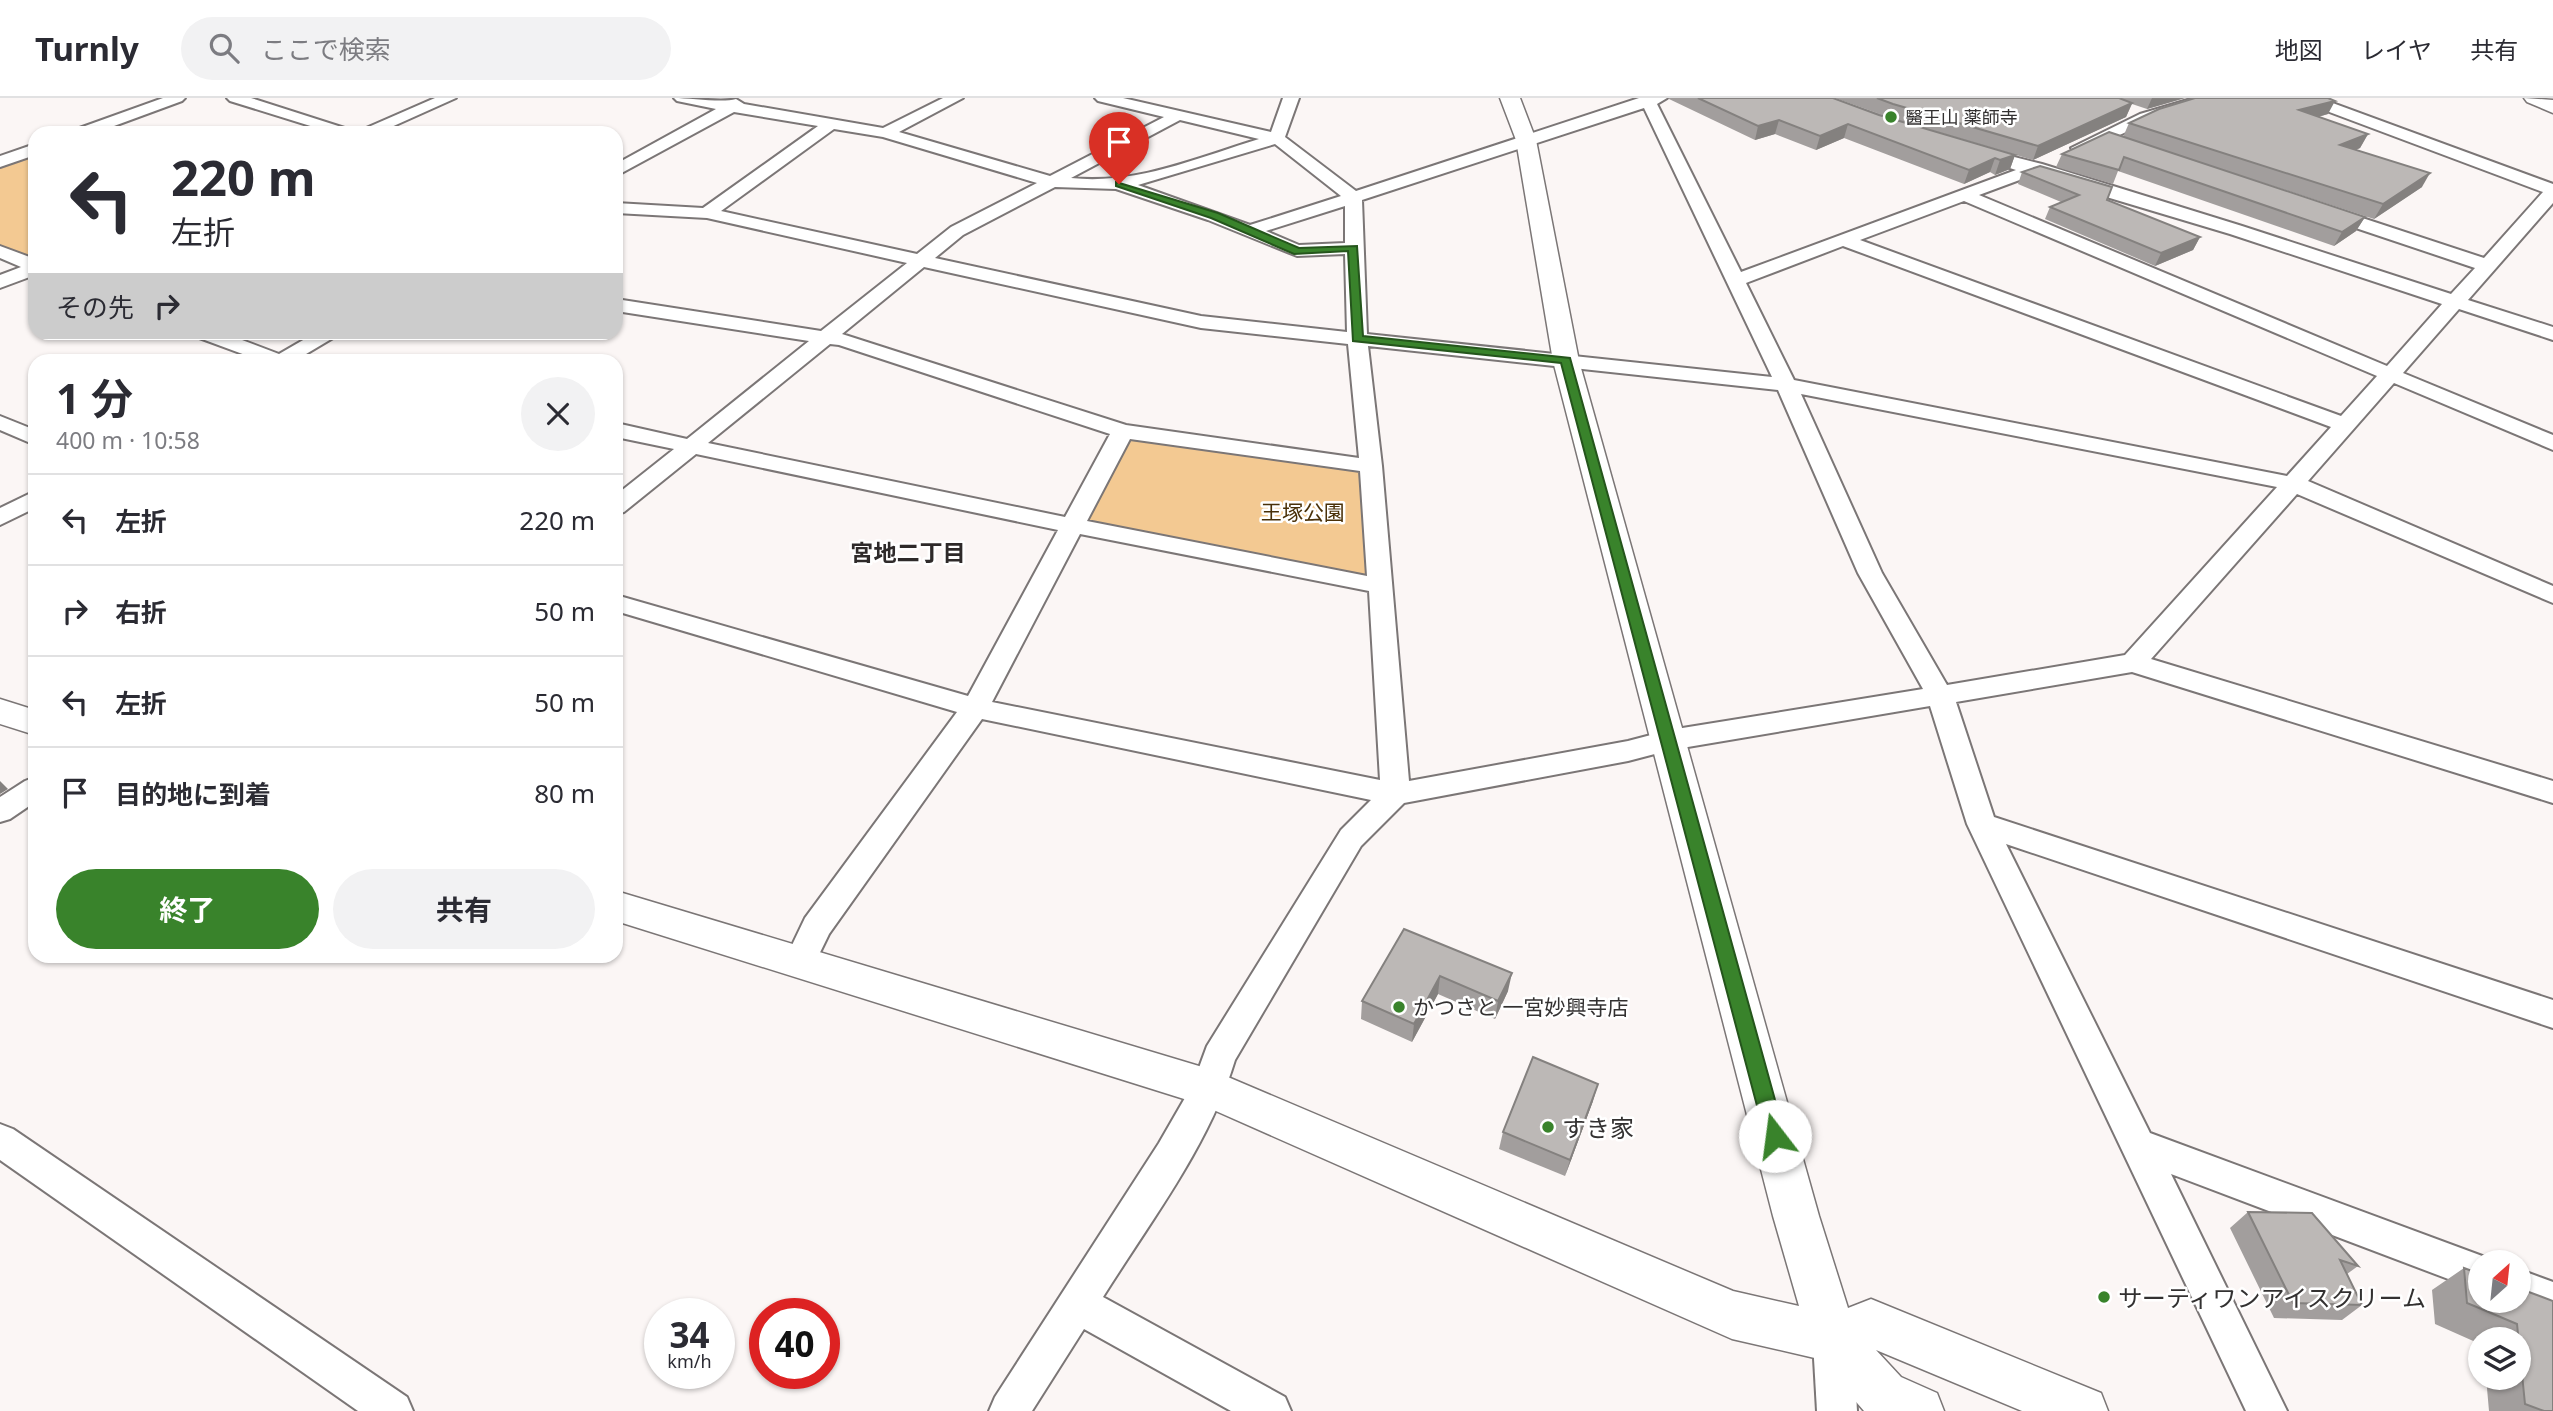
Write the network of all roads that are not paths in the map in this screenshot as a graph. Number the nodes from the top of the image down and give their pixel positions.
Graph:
1 (177, 98) edge
2 (235, 98) edge
3 (448, 98) edge
4 (682, 98) edge
5 (955, 98) edge
6 (1103, 98) edge
7 (1291, 98) edge
8 (1510, 98) edge
9 (2210, 98) edge
10 (2305, 98) edge
11 (2534, 98) edge
12 (1651, 99) edge
13 (739, 102) edge
14 (2121, 107) edge
15 (2553, 107) edge
16 (1179, 115) junction
17 (2146, 117) junction
18 (831, 124) junction
19 (99, 126) edge
20 (327, 126) edge
21 (381, 126) edge
22 (885, 133) junction
23 (1277, 138) junction
24 (2104, 138) junction
25 (1526, 140) junction
26 (1957, 146) edge
27 (2130, 146) edge
28 (28, 152) edge
29 (0, 162) edge
30 (623, 167) edge
31 (2032, 170) junction
32 (1048, 181) junction
33 (1119, 184) junction
34 (2553, 191) edge
35 (1962, 194) junction
36 (1353, 197) junction
37 (623, 208) edge
38 (2315, 208) edge
39 (707, 213) junction
40 (1252, 230) junction
41 (1846, 240) junction
42 (1353, 248) junction
43 (0, 251) edge
44 (919, 261) junction
45 (28, 264) edge
46 (2486, 265) junction
47 (28, 270) edge
48 (1735, 280) junction
49 (0, 282) edge
50 (2456, 303) junction
51 (623, 307) edge
52 (2553, 334) edge
53 (823, 337) junction
54 (1357, 338) junction
55 (223, 340) edge
56 (318, 340) edge
57 (262, 354) edge
58 (291, 354) edge
59 (1566, 360) junction
60 (2391, 374) junction
61 (1786, 385) junction
62 (0, 422) edge
63 (2346, 425) junction
64 (1123, 431) junction
65 (623, 432) edge
66 (28, 435) edge
67 (2553, 443) edge
68 (690, 446) junction
69 (1371, 466) junction
70 (2294, 484) junction
71 (623, 501) edge
72 (28, 502) edge
73 (0, 518) edge
74 (1073, 525) junction
75 (1381, 586) junction
76 (2553, 595) edge
77 (623, 605) edge
78 (2133, 663) junction
79 (1940, 695) junction
80 (975, 708) junction
81 (0, 712) edge
82 (28, 721) edge
83 (1670, 740) junction
84 (2553, 792) edge
85 (28, 793) edge
86 (1395, 794) junction
87 (0, 811) edge
88 (1982, 824) junction
89 (623, 908) edge
90 (799, 964) junction
91 (2553, 1014) edge
92 (1209, 1088) junction
93 (0, 1140) edge
94 (2138, 1145) junction
95 (2468, 1269) edge
96 (2531, 1293) edge
97 (2553, 1301) edge
98 (1077, 1304) junction
99 (1833, 1338) junction
100 (393, 1411) edge
101 (1009, 1411) edge
102 (1271, 1411) edge
103 (1837, 1411) edge
104 (1919, 1411) edge
105 (2083, 1411) edge
106 (2267, 1411) edge

1 - 19 street
2 - 20 street
3 - 21 street
4 - 13 street
5 - 22 street
6 - 16 street
7 - 23 street
8 - 25 street
9 - 17 street
10 - 34 street
11 - 15 street
12 - 25 street
12 - 48 street
13 - 18 street
13 - 30 street
14 - 17 street
16 - 23 street
16 - 32 street
17 - 24 street
18 - 22 street
18 - 39 street
22 - 32 street
23 - 33 street
23 - 36 street
24 - 27 street
24 - 31 street
25 - 36 street
25 - 59 street
26 - 31 street
28 - 29 street
31 - 35 street
31 - 50 street
32 - 33 street
32 - 44 street
33 - 40 street
34 - 46 street
35 - 41 street
35 - 60 street
36 - 40 street
36 - 42 street
37 - 39 street
38 - 46 street
39 - 44 street
40 - 42 street
41 - 48 street
41 - 63 street
42 - 54 street
43 - 45 street
44 - 53 street
44 - 54 street
46 - 50 street
47 - 49 street
48 - 61 street
50 - 52 street
50 - 60 street
51 - 53 street
53 - 64 street
53 - 68 street
54 - 59 street
54 - 69 street
55 - 57 street
56 - 58 street
59 - 61 street
59 - 83 street
60 - 63 street
60 - 67 street
61 - 70 street
61 - 79 street
62 - 66 street
63 - 70 street
64 - 69 street
64 - 74 street
65 - 68 street
68 - 71 street
68 - 74 street
69 - 75 street
70 - 76 street
70 - 78 street
72 - 73 street
74 - 75 street
74 - 80 street
75 - 86 street
77 - 80 street
78 - 79 street
78 - 84 street
79 - 83 street
79 - 88 street
80 - 86 street
80 - 90 street
81 - 82 street
83 - 86 street
83 - 99 street
85 - 87 street
86 - 92 street
88 - 91 street
88 - 94 street
89 - 90 street
90 - 92 street
92 - 98 street
92 - 99 street
93 - 100 street
94 - 95 street
94 - 106 street
96 - 97 street
98 - 101 street
98 - 102 street
99 - 103 street
99 - 104 street
99 - 105 street

